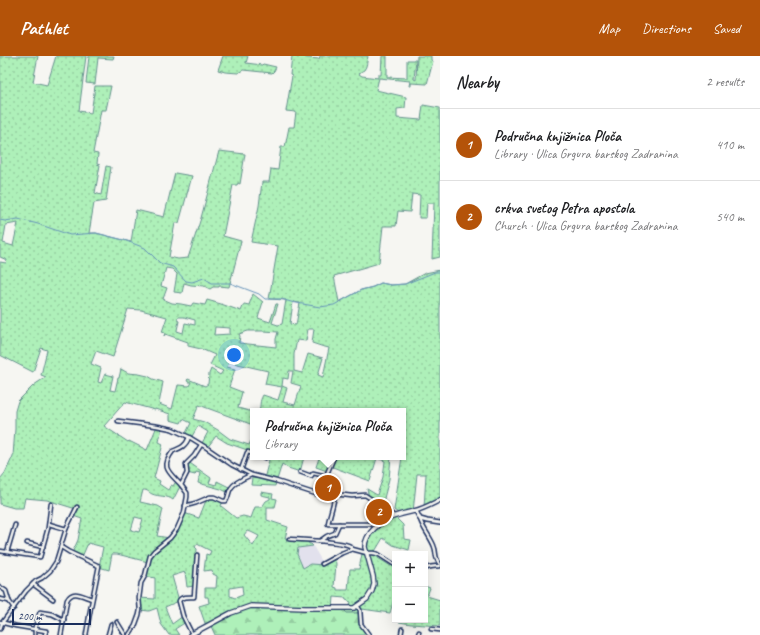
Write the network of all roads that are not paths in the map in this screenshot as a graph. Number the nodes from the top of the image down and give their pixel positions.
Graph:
1 (118, 421) dead end
2 (189, 437) junction
3 (201, 445) junction
4 (250, 453) edge
5 (333, 460) edge
6 (242, 470) junction
7 (300, 472) dead end
8 (252, 475) junction
9 (326, 476) junction
10 (242, 480) junction
11 (181, 485) junction
12 (322, 494) junction
13 (335, 494) junction
14 (440, 500) edge
15 (51, 504) dead end
16 (186, 506) junction
17 (77, 507) dead end
18 (416, 511) junction
19 (394, 516) junction
20 (420, 519) junction
21 (440, 523) edge
22 (49, 524) junction
23 (339, 524) junction
24 (15, 525) dead end
25 (378, 526) junction
26 (66, 529) junction
27 (289, 539) dead end
28 (320, 540) junction
29 (27, 543) dead end
30 (43, 547) junction
31 (61, 547) junction
32 (352, 548) junction
33 (0, 551) edge
34 (7, 552) junction
35 (367, 553) junction
36 (197, 555) dead end
37 (392, 563) edge
38 (322, 564) dead end
39 (440, 565) edge
40 (428, 568) edge
41 (33, 584) junction
42 (0, 587) edge
43 (0, 599) edge
44 (53, 599) dead end
45 (92, 599) junction
46 (9, 601) junction
47 (358, 607) junction
48 (14, 608) junction
49 (64, 620) junction
50 (117, 622) dead end
51 (1, 623) edge
52 (111, 624) dead end
53 (0, 629) edge
54 (36, 629) junction
55 (402, 629) dead end
56 (431, 629) dead end
57 (440, 630) edge
58 (46, 633) edge
59 (191, 634) edge
60 (35, 635) edge
61 (61, 635) edge
62 (86, 635) edge
63 (108, 635) edge
64 (125, 635) edge
65 (129, 635) edge
66 (369, 635) edge
67 (401, 635) edge

1 - 2 street
2 - 3 street
2 - 11 street
3 - 6 street
3 - 11 street
4 - 6 street
5 - 9 street
6 - 8 street
6 - 10 street
7 - 9 street
8 - 10 street
8 - 12 street
9 - 12 street
10 - 16 street
11 - 16 street
12 - 13 street
13 - 19 street
13 - 23 street
14 - 18 main road
15 - 22 street
16 - 65 street
17 - 26 street
18 - 19 main road
18 - 20 street
19 - 25 main road
20 - 21 street
20 - 39 street
22 - 26 street
22 - 30 street
23 - 25 street
23 - 28 street
24 - 34 street
25 - 35 main road
26 - 31 street
27 - 28 street
28 - 32 street
29 - 30 street
30 - 34 street
31 - 41 street
31 - 45 street
32 - 35 street
32 - 38 street
33 - 34 street
35 - 37 street
35 - 47 main road
36 - 59 street
39 - 40 street
41 - 44 street
41 - 48 street
42 - 46 street
43 - 46 street
45 - 49 street
45 - 62 street
46 - 48 street
47 - 59 main road
47 - 66 street
48 - 51 street
49 - 54 street
49 - 61 street
50 - 64 street
51 - 53 street
51 - 54 street
52 - 63 street
54 - 58 street
54 - 60 street
55 - 67 street
56 - 57 street

